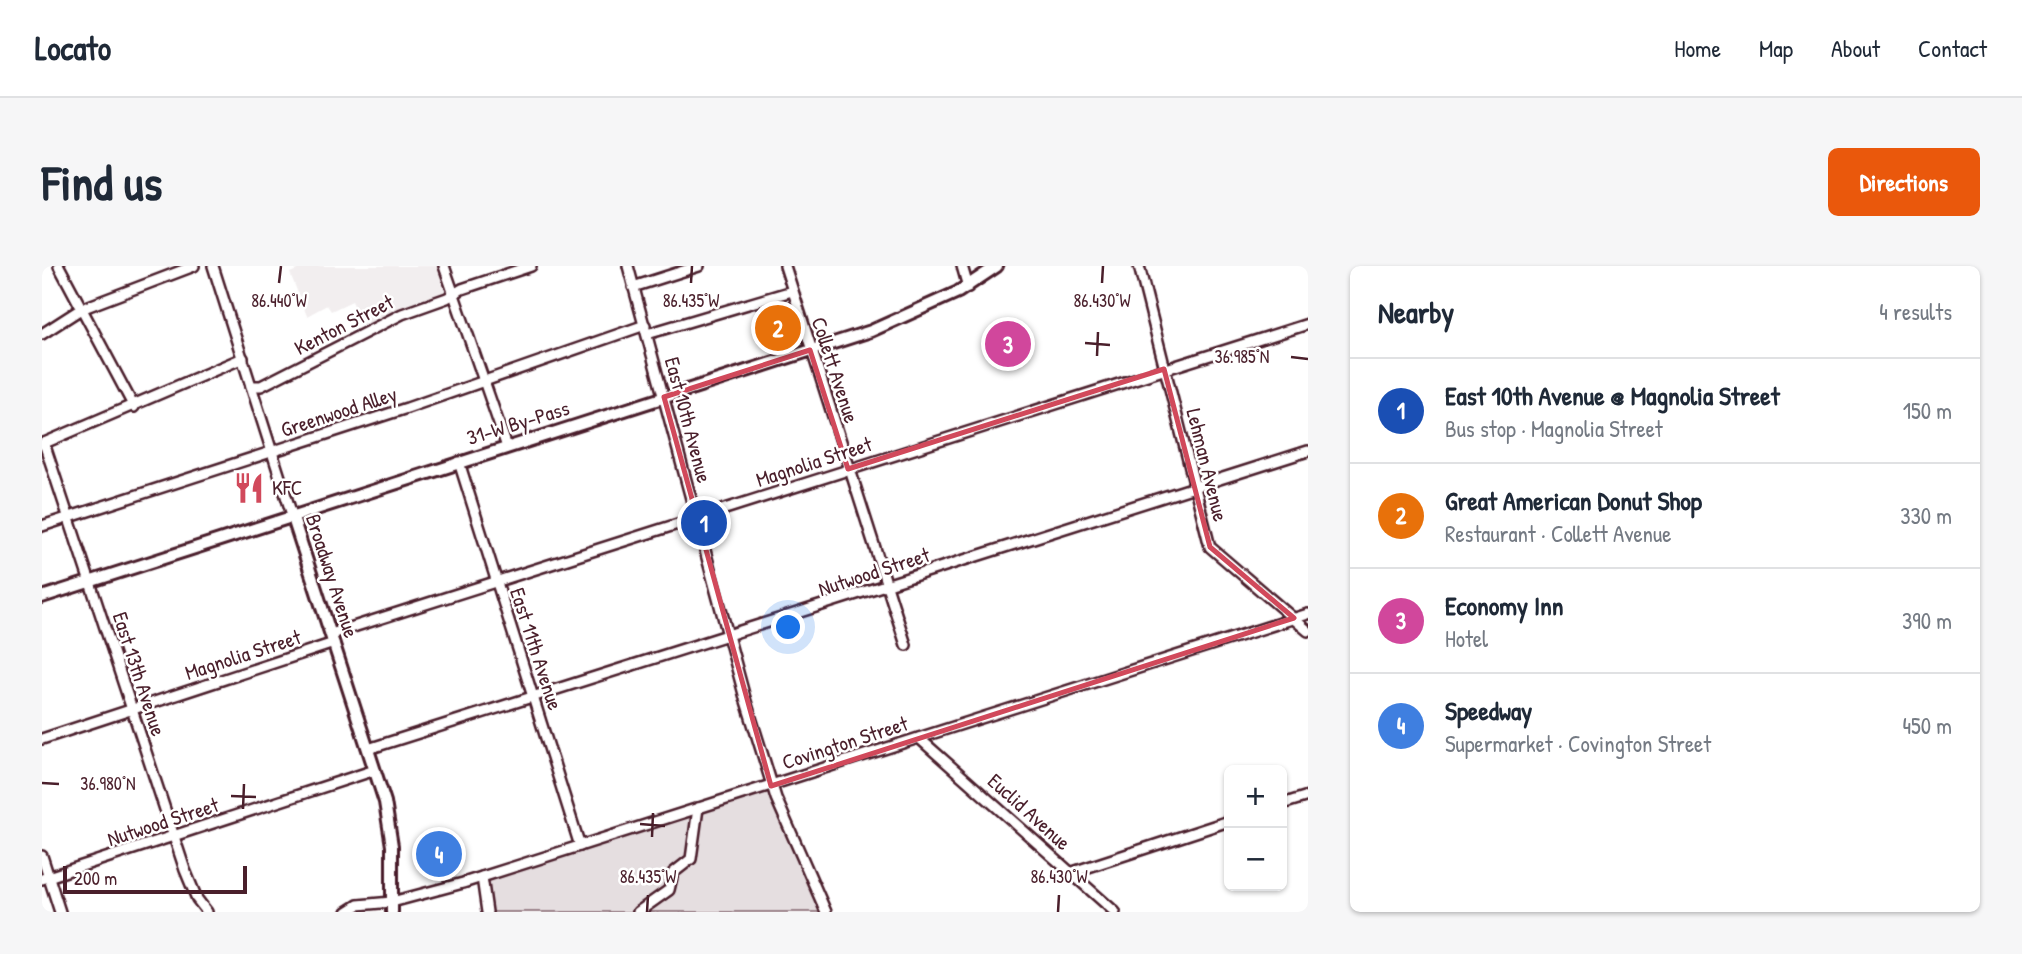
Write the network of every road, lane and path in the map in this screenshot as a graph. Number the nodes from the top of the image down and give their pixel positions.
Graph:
1 (59, 266) edge
2 (194, 266) edge
3 (213, 266) edge
4 (444, 266) edge
5 (531, 266) edge
6 (628, 266) edge
7 (699, 266) edge
8 (785, 266) edge
9 (962, 266) edge
10 (997, 266) edge
11 (1139, 266) edge
12 (968, 286) junction
13 (634, 287) junction
14 (792, 291) junction
15 (454, 294) junction
16 (81, 309) junction
17 (1308, 324) edge
18 (646, 329) junction
19 (42, 334) edge
20 (810, 350) junction
21 (243, 358) junction
22 (1164, 369) junction
23 (484, 381) junction
24 (251, 386) junction
25 (664, 397) junction
26 (134, 407) junction
27 (43, 444) edge
28 (507, 447) junction
29 (273, 451) junction
30 (1308, 451) edge
31 (459, 462) junction
32 (848, 469) junction
33 (1194, 486) junction
34 (292, 515) junction
35 (69, 518) junction
36 (696, 519) junction
37 (42, 526) edge
38 (89, 581) junction
39 (496, 582) junction
40 (886, 587) junction
41 (42, 597) edge
42 (1308, 614) edge
43 (1294, 618) junction
44 (1308, 631) edge
45 (727, 636) junction
46 (332, 639) junction
47 (906, 645) dead end
48 (533, 697) junction
49 (131, 709) junction
50 (919, 738) junction
51 (42, 739) edge
52 (369, 749) junction
53 (375, 770) junction
54 (772, 786) junction
55 (1308, 796) edge
56 (1287, 802) edge
57 (698, 808) junction
58 (1224, 823) edge
59 (175, 836) junction
60 (580, 846) junction
61 (42, 856) edge
62 (1070, 873) junction
63 (482, 877) junction
64 (45, 878) edge
65 (392, 907) edge
66 (60, 912) edge
67 (207, 912) edge
68 (347, 912) edge
69 (487, 912) edge
70 (638, 912) edge
71 (826, 912) edge
72 (1115, 912) edge

1 - 16 street
2 - 16 street
3 - 21 street, Broadway Avenue
4 - 15 street
5 - 15 street, Kenton Street
6 - 13 street, East 10th Avenue
7 - 13 street
8 - 14 street, Collett Avenue
9 - 12 street
10 - 12 main road, 31-W By-Pass
11 - 22 street, Lehman Avenue
12 - 20 main road, 31-W By-Pass
13 - 18 street, East 10th Avenue
14 - 18 street, Greenwood Alley
14 - 20 street, Collett Avenue
15 - 23 street
15 - 24 street, Kenton Street
16 - 19 street
16 - 26 street
17 - 22 street, Magnolia Street
18 - 23 street, Greenwood Alley
18 - 25 street, East 10th Avenue
20 - 25 main road, 31-W By-Pass
20 - 32 street, Collett Avenue
21 - 24 street, Broadway Avenue
21 - 26 street
22 - 32 street, Magnolia Street
22 - 33 street, Lehman Avenue
23 - 28 street
23 - 29 street, Greenwood Alley
24 - 29 street, Broadway Avenue
25 - 28 main road, 31-W By-Pass
25 - 36 street, East 10th Avenue
26 - 27 street
27 - 35 street, East 13th Avenue
28 - 31 main road, 31-W By-Pass
29 - 34 street, Broadway Avenue
29 - 35 street, Greenwood Alley
30 - 33 street, Nutwood Street
31 - 34 main road, 31-W By-Pass
31 - 39 street, East 11th Avenue
32 - 36 street, Magnolia Street
32 - 40 street, Collett Avenue
33 - 40 street, Nutwood Street
33 - 43 street, Lehman Avenue
34 - 38 main road, 31-W By-Pass
34 - 46 main road, Broadway Avenue
35 - 37 street, Greenwood Alley
35 - 38 street, East 13th Avenue
36 - 39 street, Magnolia Street
36 - 45 street, East 10th Avenue
38 - 41 main road, 31-W By-Pass
38 - 49 street, East 13th Avenue
39 - 46 street, Magnolia Street
39 - 48 street, East 11th Avenue
40 - 45 street, Nutwood Street
40 - 47 street, Collett Avenue
42 - 43 street, Covington Street
43 - 44 street, Lehman Avenue
43 - 50 street, Covington Street
45 - 48 street, Nutwood Street
45 - 54 street, East 10th Avenue
46 - 49 street, Magnolia Street
46 - 52 main road, Broadway Avenue
48 - 52 street, Nutwood Street
48 - 60 street, East 11th Avenue
49 - 51 street, Magnolia Street
49 - 59 street, East 13th Avenue
50 - 54 street, Covington Street
50 - 62 street, Euclid Avenue
52 - 53 main road, Broadway Avenue
53 - 59 street, Nutwood Street
53 - 65 main road, Broadway Avenue
54 - 57 street, Covington Street
54 - 71 street, East 10th Avenue
55 - 56 street
57 - 60 street, Covington Street
57 - 70 street
58 - 62 street
59 - 64 street, Nutwood Street
59 - 67 street, East 13th Avenue
60 - 63 street, Covington Street
61 - 64 street
62 - 72 street, Euclid Avenue
63 - 65 street, Covington Street
63 - 69 street
64 - 66 street
65 - 68 street, Covington Street

